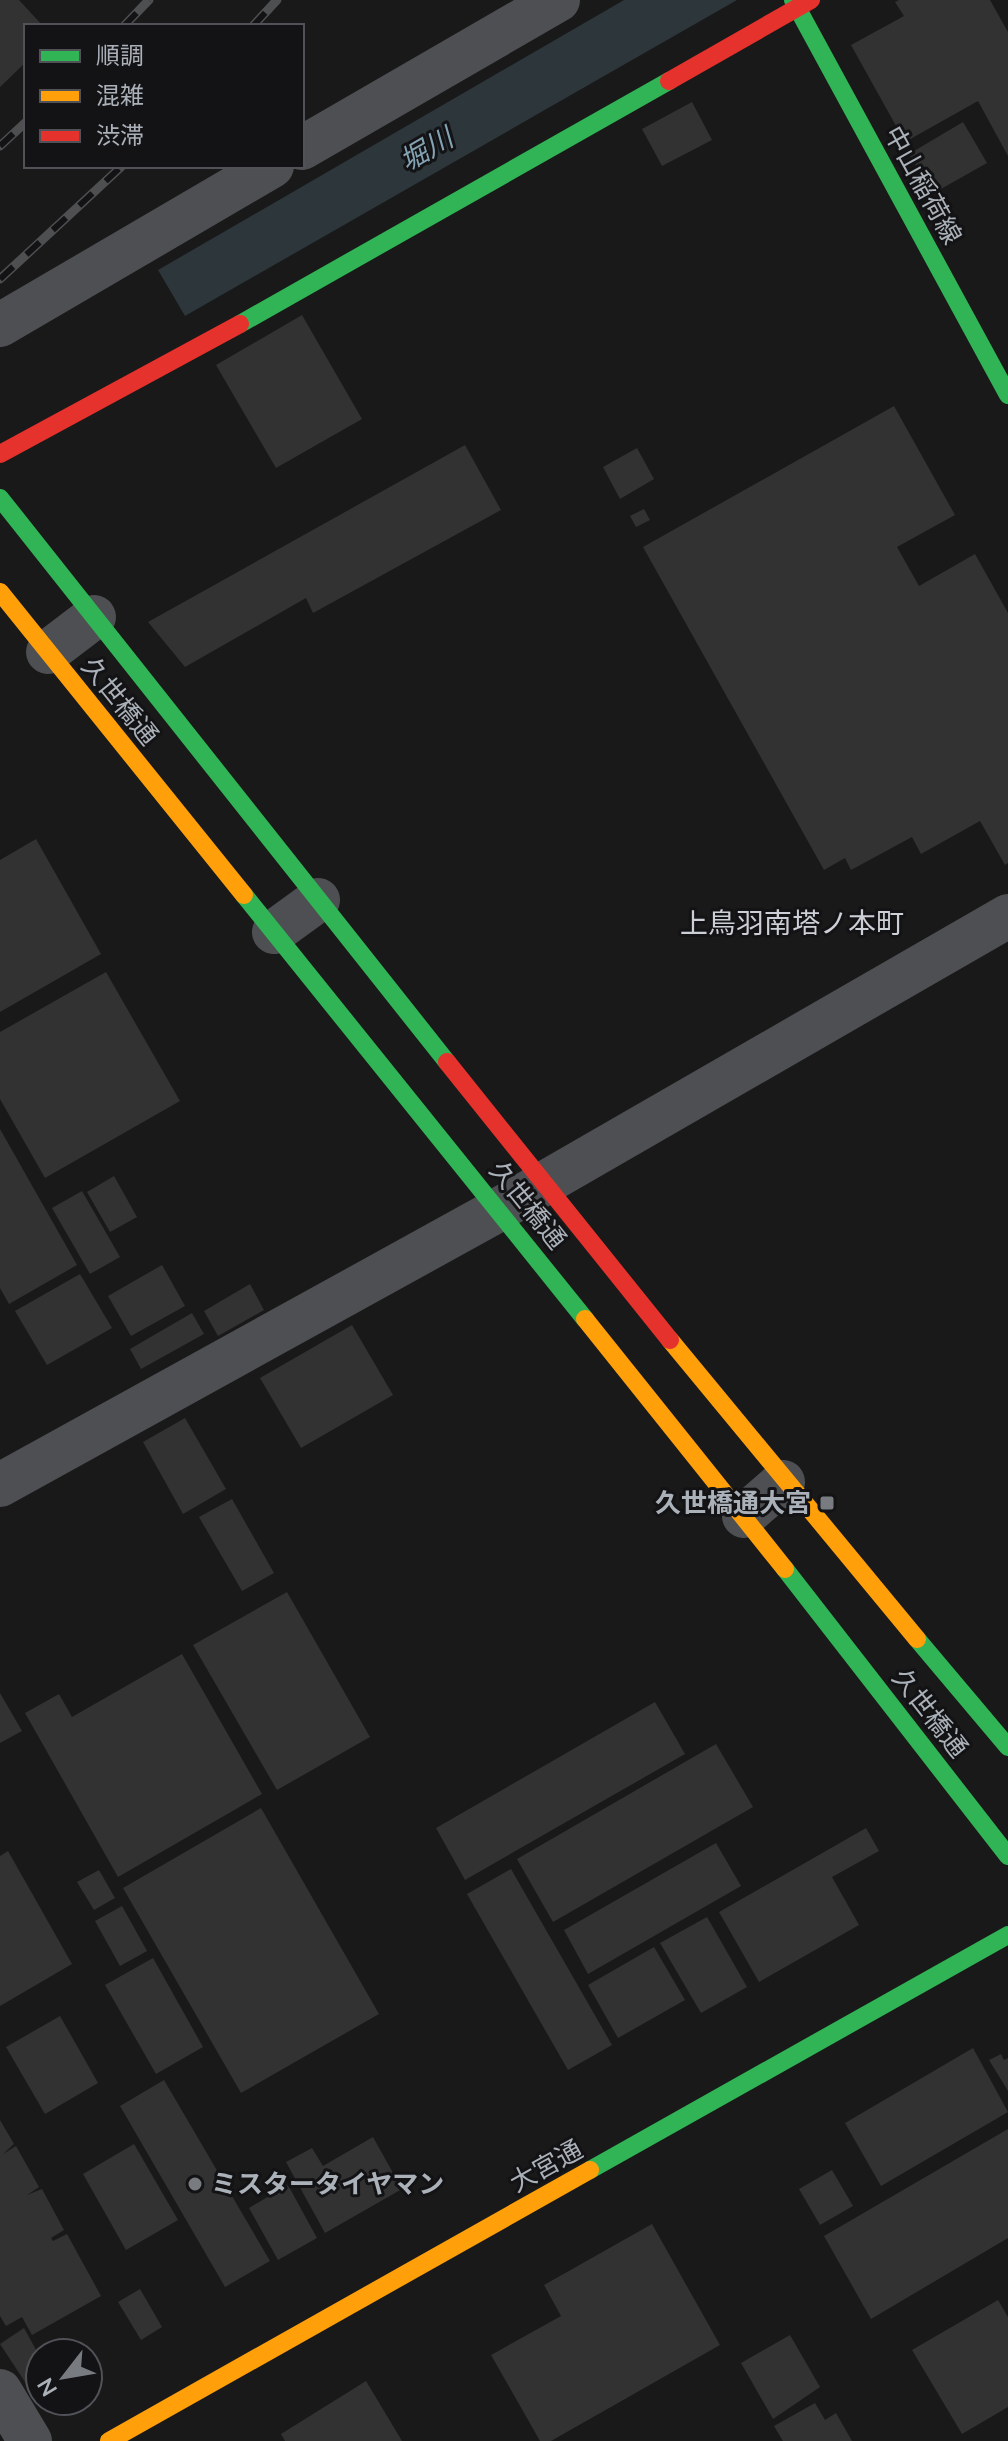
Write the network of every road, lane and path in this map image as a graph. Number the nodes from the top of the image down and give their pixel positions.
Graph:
1 (558, 0) edge
2 (801, 3) edge
3 (304, 147) edge
4 (269, 168) edge
5 (0, 325) edge
6 (1008, 395) edge
7 (0, 454) edge
8 (0, 498) edge
9 (0, 592) edge
10 (94, 617) junction
11 (48, 652) junction
12 (318, 900) junction
13 (1008, 916) edge
14 (274, 932) junction
15 (541, 1183) junction
16 (498, 1210) junction
17 (783, 1482) junction
18 (0, 1485) edge
19 (744, 1516) junction
20 (1008, 1747) edge
21 (1008, 1856) edge
22 (1008, 1935) edge
23 (0, 2391) edge
24 (30, 2441) edge
25 (109, 2441) edge

1 - 3 street
2 - 6 street, 中山稲荷線
2 - 7 street
4 - 5 street
8 - 10 street, 久世橋通
9 - 11 street, 久世橋通
10 - 11 street
10 - 12 street, 久世橋通
11 - 14 street, 久世橋通
12 - 14 street
12 - 15 street, 久世橋通
13 - 15 street
14 - 16 street, 久世橋通
15 - 16 street
15 - 17 street, 久世橋通
16 - 18 street
16 - 19 street, 久世橋通
17 - 19 street
17 - 20 street, 久世橋通
19 - 21 street, 久世橋通
22 - 25 street, 大宮通
23 - 24 street

